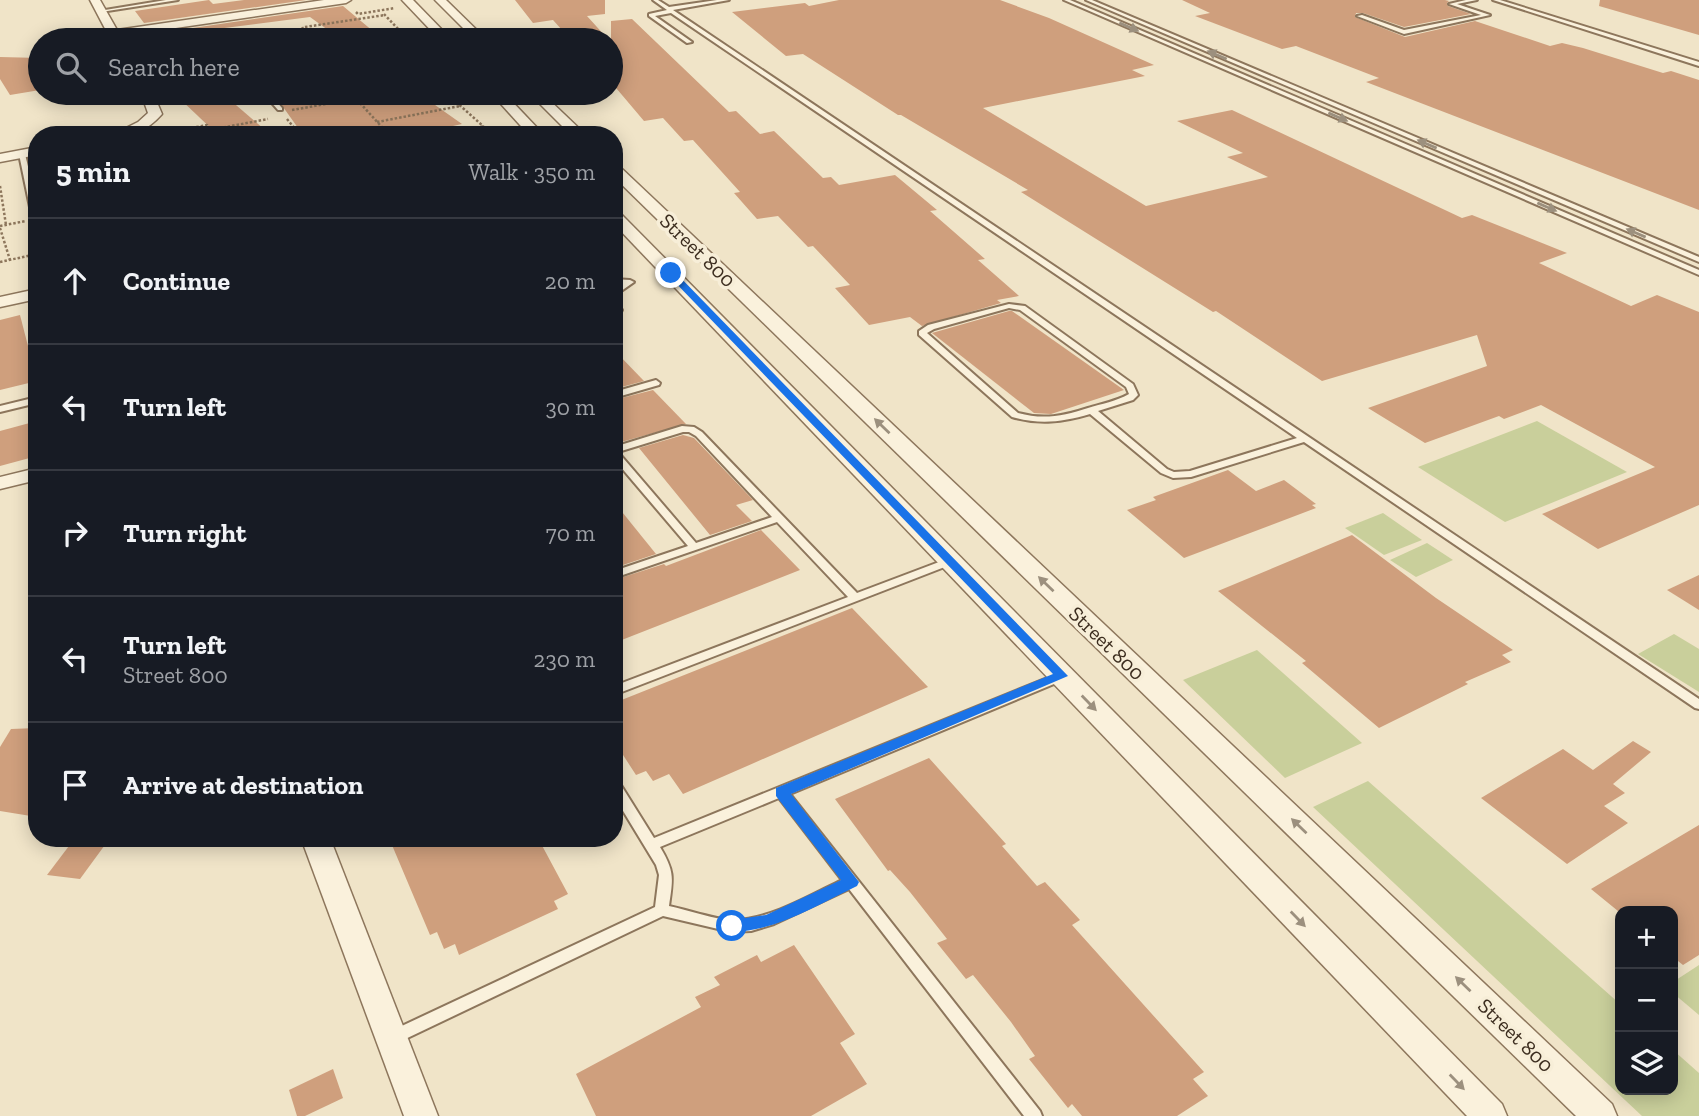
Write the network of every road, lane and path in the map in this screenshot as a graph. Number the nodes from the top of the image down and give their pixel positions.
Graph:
1 (177, 0) edge
2 (345, 0) edge
3 (440, 0) edge
4 (655, 0) edge
5 (727, 0) edge
6 (1066, 0) edge
7 (1088, 0) edge
8 (1475, 0) edge
9 (1495, 0) edge
10 (410, 3) edge
11 (98, 5) edge
12 (381, 10) junction
13 (670, 10) junction
14 (384, 15) junction
15 (1360, 16) dead end
16 (305, 27) dead end
17 (110, 28) edge
18 (171, 28) edge
19 (397, 28) edge
20 (434, 28) edge
21 (469, 28) edge
22 (696, 28) junction
23 (673, 31) junction
24 (689, 42) dead end
25 (1699, 64) edge
26 (153, 105) edge
27 (277, 105) edge
28 (315, 105) edge
29 (361, 105) edge
30 (508, 105) edge
31 (548, 105) edge
32 (460, 106) joint
33 (281, 110) joint
34 (272, 118) dead end
35 (377, 122) junction
36 (141, 126) edge
37 (231, 126) edge
38 (381, 126) edge
39 (483, 126) edge
40 (528, 126) edge
41 (570, 126) edge
42 (28, 153) edge
43 (0, 158) edge
44 (623, 178) edge
45 (0, 186) edge
46 (28, 218) edge
47 (623, 224) edge
48 (6, 225) junction
49 (0, 227) edge
50 (28, 256) edge
51 (10, 260) junction
52 (1699, 260) edge
53 (0, 262) edge
54 (1699, 272) edge
55 (28, 281) edge
56 (623, 282) edge
57 (0, 287) edge
58 (623, 288) edge
59 (744, 294) junction
60 (28, 295) edge
61 (0, 302) edge
62 (700, 304) junction
63 (656, 383) dead end
64 (623, 392) edge
65 (28, 402) edge
66 (0, 409) edge
67 (1091, 410) junction
68 (1305, 439) junction
69 (623, 448) edge
70 (623, 462) edge
71 (28, 476) edge
72 (0, 484) edge
73 (779, 518) junction
74 (694, 547) junction
75 (951, 561) junction
76 (623, 572) edge
77 (855, 598) junction
78 (1062, 676) junction
79 (623, 688) edge
80 (1699, 705) edge
81 (781, 792) junction
82 (623, 799) edge
83 (652, 845) junction
84 (318, 847) edge
85 (852, 882) junction
86 (662, 909) junction
87 (392, 1038) junction
88 (421, 1116) edge
89 (1034, 1116) edge
90 (1490, 1116) edge
91 (1600, 1116) edge

1 - 11 lane
2 - 12 path
2 - 18 street
3 - 21 street
4 - 13 lane
5 - 13 lane
6 -> 54 lane
52 -> 7 lane
8 - 15 lane
9 - 25 lane
10 - 12 path
10 - 20 street
11 - 17 street
12 - 14 path
13 - 22 lane
13 - 23 lane
14 - 16 path
14 - 19 path
22 - 23 lane
22 - 68 lane
23 - 24 lane
26 - 36 street
27 - 33 lane
28 - 33 path
29 - 35 path
30 - 40 street
31 - 41 street
32 - 35 path
32 - 39 path
34 - 37 path
35 - 38 path
42 - 43 street
44 - 59 street, Street 800
45 - 48 path
46 - 48 path
47 - 62 street, Street 800
48 - 49 path
49 - 51 path
50 - 51 path
51 - 53 path
55 - 57 street
56 - 58 lane
59 - 62 street
91 -> 59 street, Street 800
60 - 61 street
62 - 75 street, Street 800
63 - 64 lane
65 - 66 lane
67 - 67 lane
67 - 68 lane
68 - 80 lane
69 - 73 lane
70 - 74 lane
71 - 72 street
73 - 74 lane
73 - 77 lane
74 - 76 lane
75 - 77 lane
75 - 78 street, Street 800
77 - 79 lane
78 - 81 lane
78 -> 90 street, Street 800
81 - 83 lane
81 - 85 lane
82 - 83 lane
83 - 86 lane
84 - 87 street
85 - 86 lane
85 - 89 lane
86 - 87 lane
87 - 88 street

